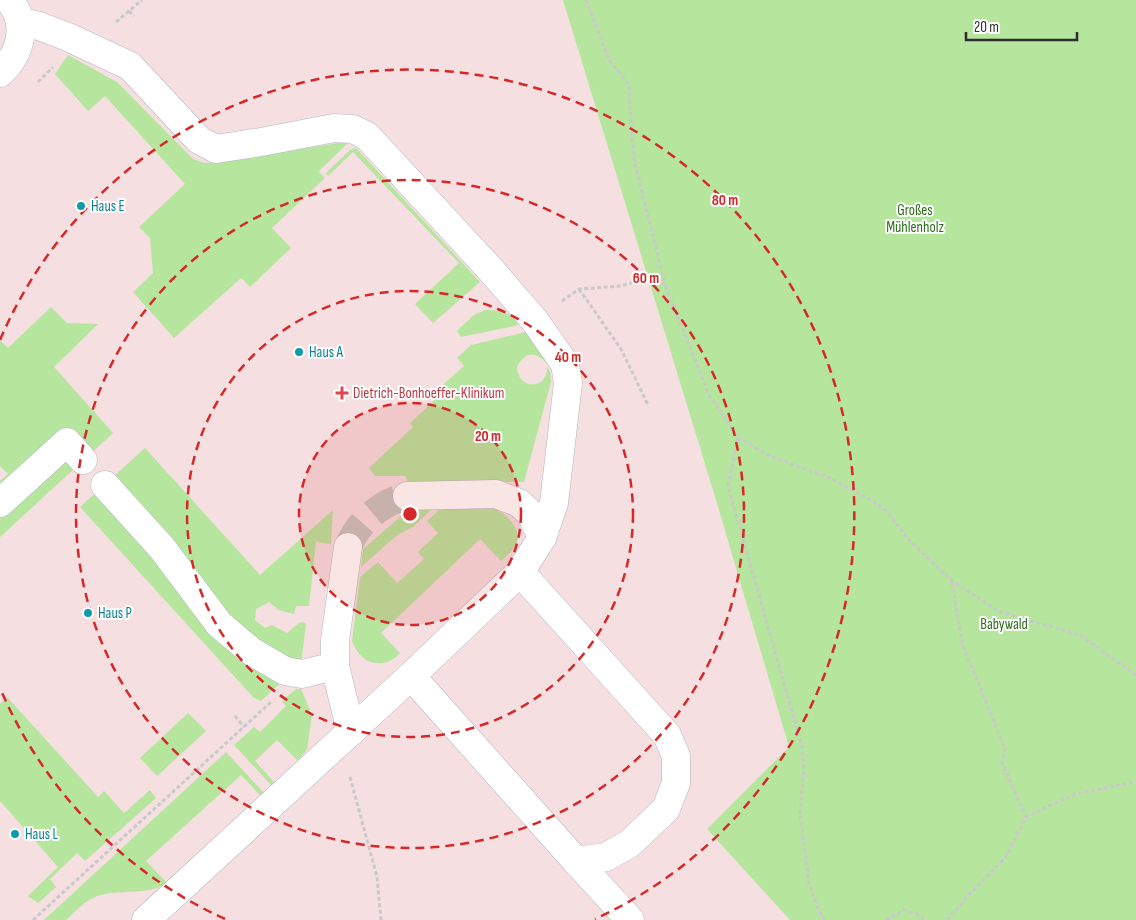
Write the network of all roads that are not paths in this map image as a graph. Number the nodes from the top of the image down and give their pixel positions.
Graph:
1 (15, 11) edge
2 (0, 73) edge
3 (83, 460) dead end
4 (105, 484) dead end
5 (5, 490) edge
6 (407, 496) tunnel mouth
7 (542, 538) junction
8 (348, 547) tunnel mouth
9 (520, 572) junction
10 (335, 666) junction
11 (411, 676) junction
12 (343, 739) junction
13 (576, 861) junction
14 (146, 920) edge
15 (630, 920) edge

1 - 2 lane
1 - 7 lane
3 - 5 lane
4 - 10 lane
6 - 7 lane
7 - 9 lane
8 - 10 lane
9 - 11 lane
9 - 13 lane
10 - 12 lane
11 - 12 lane
11 - 13 lane
12 - 14 lane
13 - 15 lane

